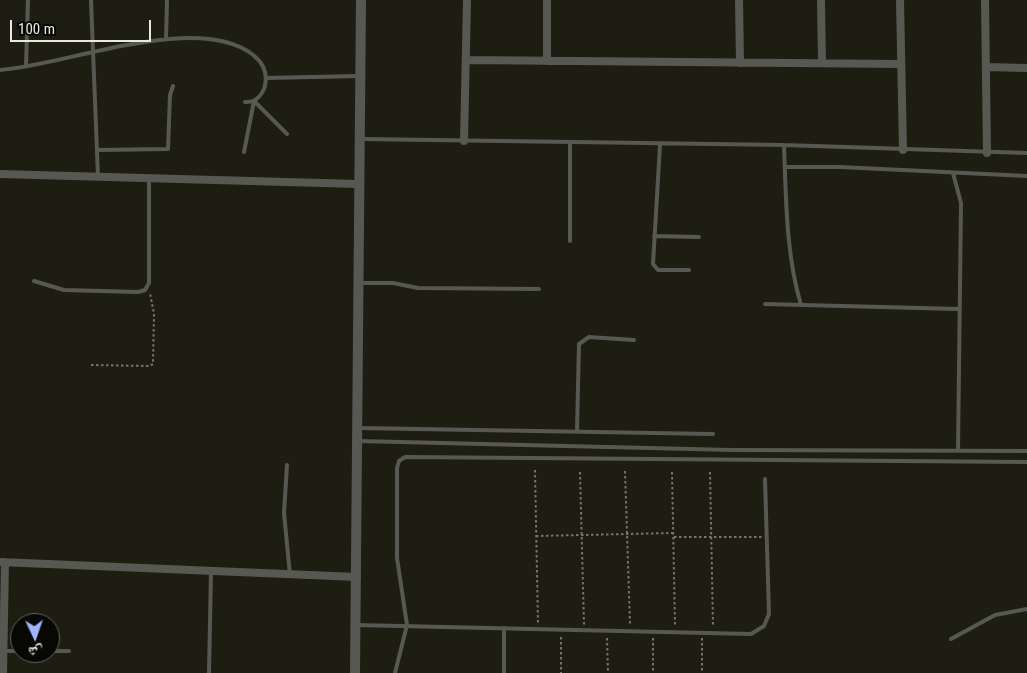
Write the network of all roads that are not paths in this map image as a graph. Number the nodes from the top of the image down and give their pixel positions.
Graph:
1 (28, 0) edge
2 (91, 0) edge
3 (167, 0) edge
4 (361, 0) edge
5 (467, 0) edge
6 (547, 0) edge
7 (739, 0) edge
8 (821, 0) edge
9 (900, 0) edge
10 (985, 0) edge
11 (166, 39) junction
12 (92, 53) junction
13 (466, 60) junction
14 (547, 61) junction
15 (740, 63) junction
16 (822, 64) junction
17 (901, 64) junction
18 (26, 66) junction
19 (986, 67) junction
20 (1027, 68) edge
21 (0, 70) edge
22 (358, 76) junction
23 (266, 78) junction
24 (173, 86) dead end
25 (254, 101) junction
26 (245, 102) dead end
27 (287, 134) dead end
28 (358, 139) junction
29 (464, 141) junction
30 (570, 143) junction
31 (660, 145) junction
32 (784, 146) junction
33 (96, 150) junction
34 (903, 150) junction
35 (244, 152) dead end
36 (987, 152) junction
37 (1027, 153) edge
38 (785, 167) junction
39 (953, 173) junction
40 (0, 174) edge
41 (98, 176) junction
42 (1027, 176) edge
43 (149, 178) junction
44 (358, 184) junction
45 (654, 236) junction
46 (699, 237) dead end
47 (570, 241) dead end
48 (689, 270) dead end
49 (34, 281) dead end
50 (358, 283) junction
51 (539, 288) dead end
52 (765, 304) dead end
53 (801, 305) junction
54 (958, 309) junction
55 (634, 340) dead end
56 (358, 428) junction
57 (576, 432) junction
58 (713, 434) dead end
59 (358, 441) junction
60 (958, 451) junction
61 (1027, 451) edge
62 (1027, 462) edge
63 (287, 465) dead end
64 (765, 479) dead end
65 (2, 562) edge
66 (210, 571) junction
67 (290, 574) junction
68 (357, 577) junction
69 (1027, 609) edge
70 (356, 625) junction
71 (407, 625) junction
72 (504, 628) junction
73 (951, 638) dead end
74 (3, 651) junction
75 (10, 651) edge
76 (60, 651) edge
77 (70, 651) dead end
78 (3, 673) edge
79 (209, 673) edge
80 (355, 673) edge
81 (395, 673) edge
82 (504, 673) edge

1 - 18 lane
2 - 12 lane
3 - 11 lane
4 - 22 street
5 - 13 street
6 - 14 street
7 - 15 street
8 - 16 street
9 - 17 street
10 - 19 street
11 - 12 lane
11 - 23 lane
12 - 18 lane
12 - 33 lane
13 - 14 street
13 - 29 street
14 - 15 street
15 - 16 street
16 - 17 street
17 - 34 street
18 - 21 lane
19 - 20 street
19 - 36 street
22 - 23 lane
22 - 28 street
23 - 25 lane
24 - 33 lane
25 - 26 lane
25 - 27 lane
25 - 35 lane
28 - 29 lane
28 - 44 street
29 - 30 lane
30 - 31 lane
30 - 47 lane
31 - 32 lane
31 - 45 lane
32 - 34 lane
32 - 38 lane
33 - 41 lane
34 - 36 lane
36 - 37 lane
38 - 39 lane
38 - 53 lane
39 - 42 lane
39 - 54 lane
40 - 41 street
41 - 43 street
43 - 44 street
43 - 49 lane
44 - 50 street
45 - 46 lane
45 - 48 lane
50 - 51 lane
50 - 56 street
52 - 53 lane
53 - 54 lane
54 - 60 lane
55 - 57 lane
56 - 57 lane
56 - 59 street
57 - 58 lane
59 - 60 lane
59 - 68 street
60 - 61 lane
62 - 71 lane
63 - 67 lane
64 - 72 lane
65 - 66 street
65 - 74 street
66 - 67 street
66 - 79 lane
67 - 68 street
68 - 70 street
69 - 73 lane
70 - 71 lane
70 - 80 street
71 - 72 lane
71 - 81 lane
72 - 82 lane
74 - 75 lane
74 - 78 street
76 - 77 lane

